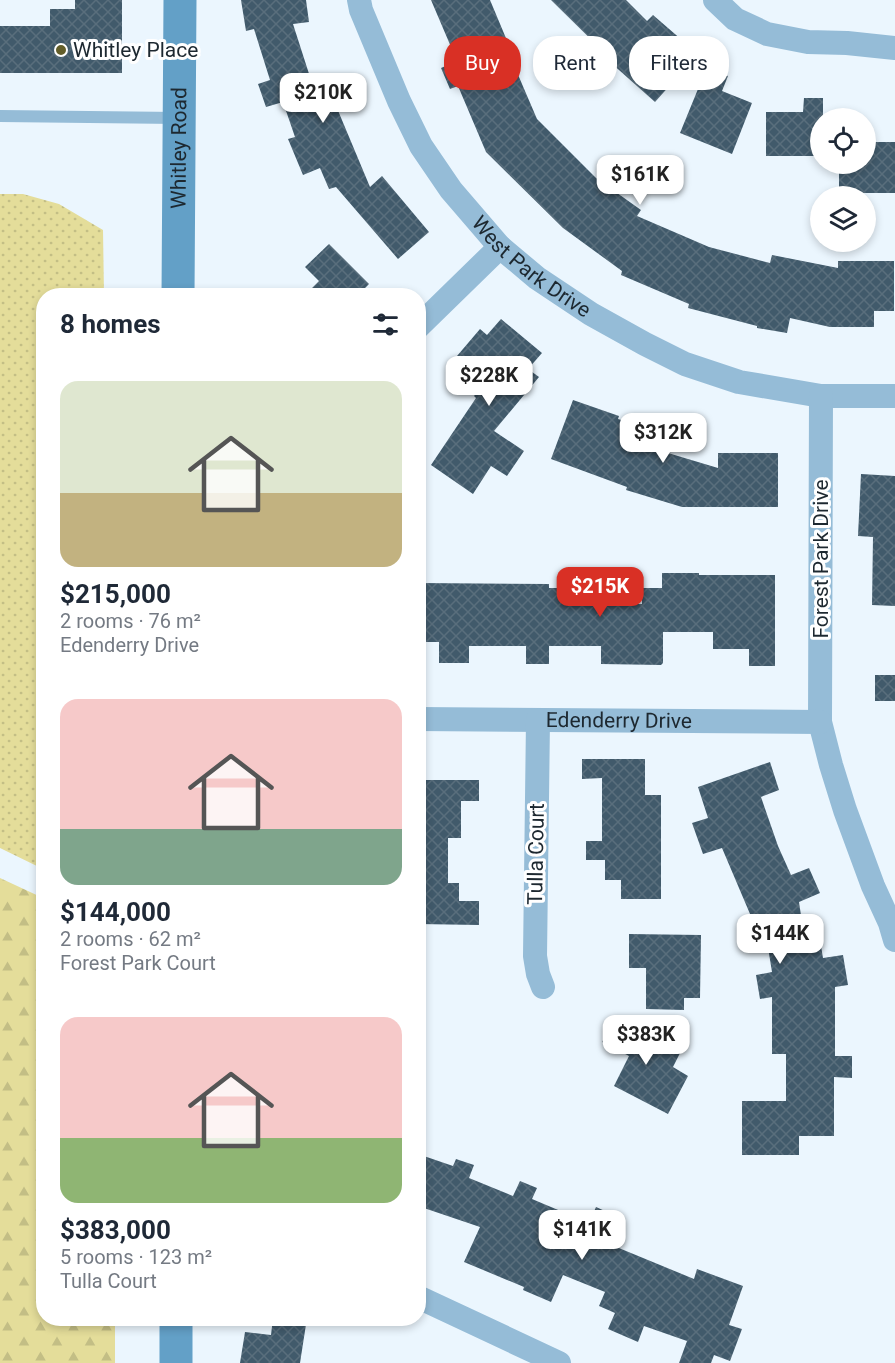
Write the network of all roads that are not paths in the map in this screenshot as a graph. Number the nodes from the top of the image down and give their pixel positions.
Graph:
1 (180, 0) edge
2 (359, 0) edge
3 (715, 0) edge
4 (895, 48) edge
5 (0, 116) edge
6 (179, 118) junction
7 (500, 247) junction
8 (178, 288) edge
9 (426, 319) edge
10 (821, 396) junction
11 (895, 396) edge
12 (426, 719) edge
13 (538, 720) junction
14 (820, 722) junction
15 (895, 940) edge
16 (543, 987) dead end
17 (426, 1301) edge
18 (176, 1326) edge
19 (176, 1363) edge
20 (559, 1363) edge

1 - 6 street, Whitley Road
2 - 7 street, West Park Drive
3 - 4 street
5 - 6 lane
6 - 8 street, Whitley Road
7 - 9 street
7 - 10 street, West Park Drive
10 - 11 street, West Park Drive
10 - 14 street, Forest Park Drive
12 - 13 street, Edenderry Drive
13 - 14 street, Edenderry Drive
13 - 16 street, Tulla Court
14 - 15 street, Forest Park Drive
17 - 20 street
18 - 19 street

